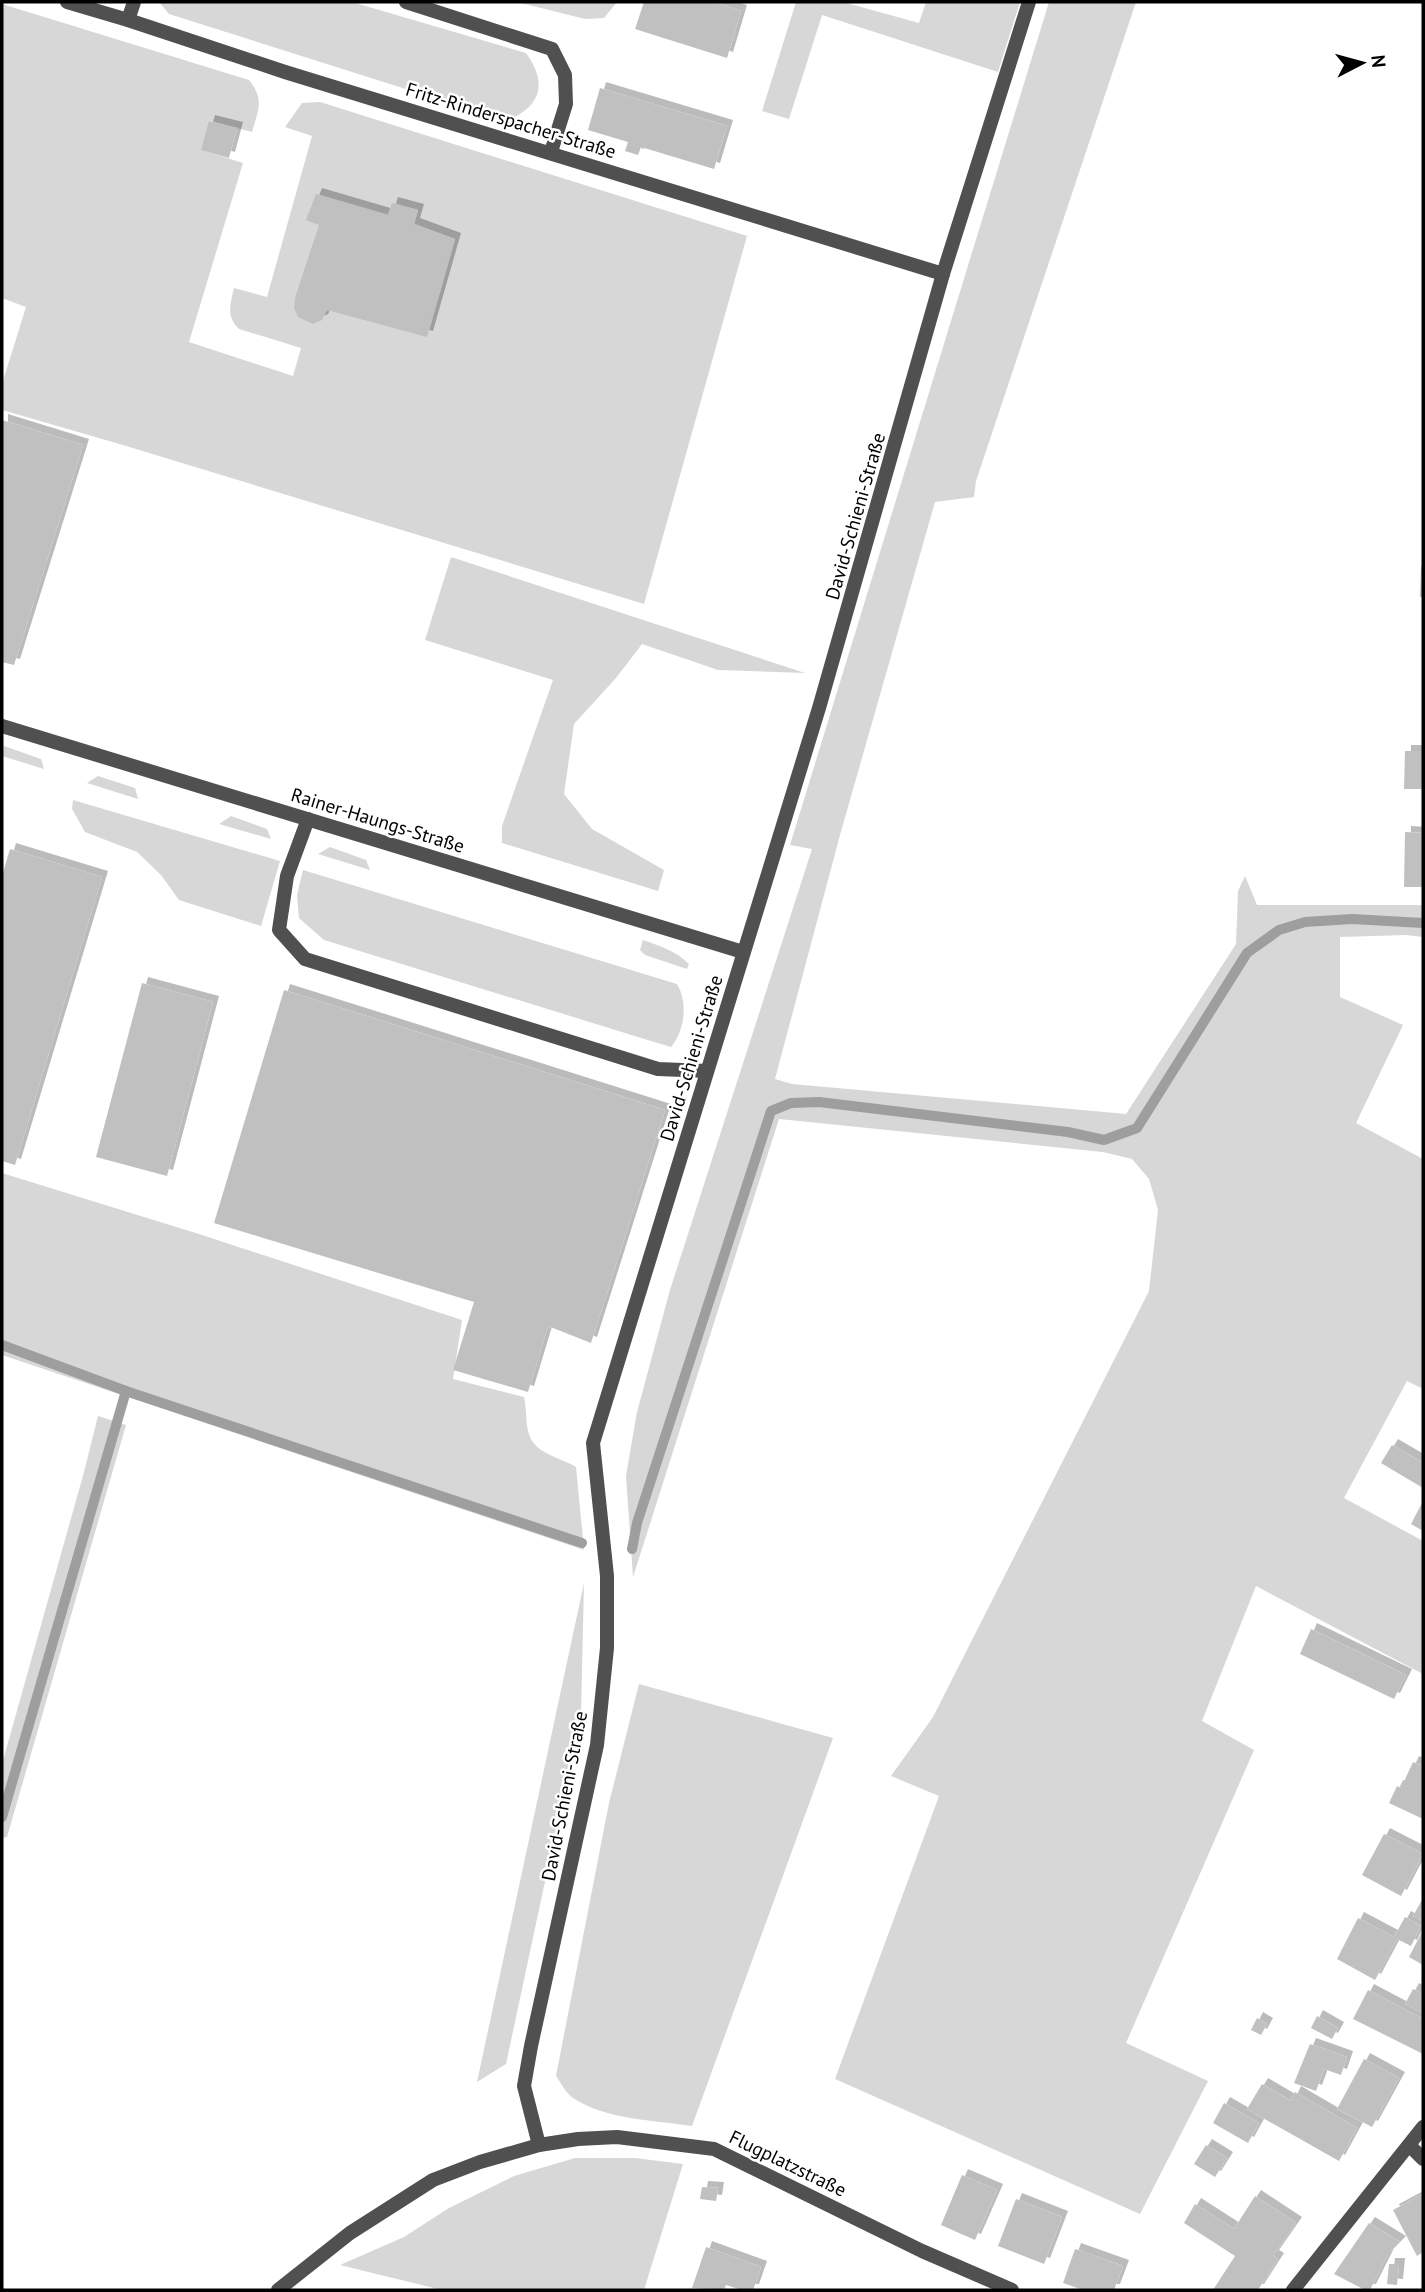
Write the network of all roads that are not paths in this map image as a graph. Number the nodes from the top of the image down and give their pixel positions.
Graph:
1 (67, 2) edge
2 (134, 2) edge
3 (406, 2) edge
4 (1029, 2) edge
5 (128, 19) junction
6 (551, 152) junction
7 (943, 274) junction
8 (2, 726) edge
9 (308, 819) junction
10 (743, 952) junction
11 (707, 1071) junction
12 (1423, 2127) edge
13 (539, 2145) junction
14 (1410, 2146) junction
15 (1423, 2159) edge
16 (278, 2290) edge
17 (1012, 2290) edge
18 (1293, 2290) edge

1 - 5 street, Fritz-Rinderspacher-Straße
2 - 5 street
3 - 6 street
4 - 7 street, David-Schieni-Straße
5 - 6 street, Fritz-Rinderspacher-Straße
6 - 7 street, Fritz-Rinderspacher-Straße
7 - 10 street, David-Schieni-Straße
8 - 9 street, Rainer-Haungs-Straße
9 - 10 street, Rainer-Haungs-Straße
9 - 11 street
10 - 11 street, David-Schieni-Straße
11 - 13 street, David-Schieni-Straße
12 - 14 street
13 - 16 street, Flugplatzstraße
13 - 17 street, Flugplatzstraße
14 - 15 street
14 - 18 street

